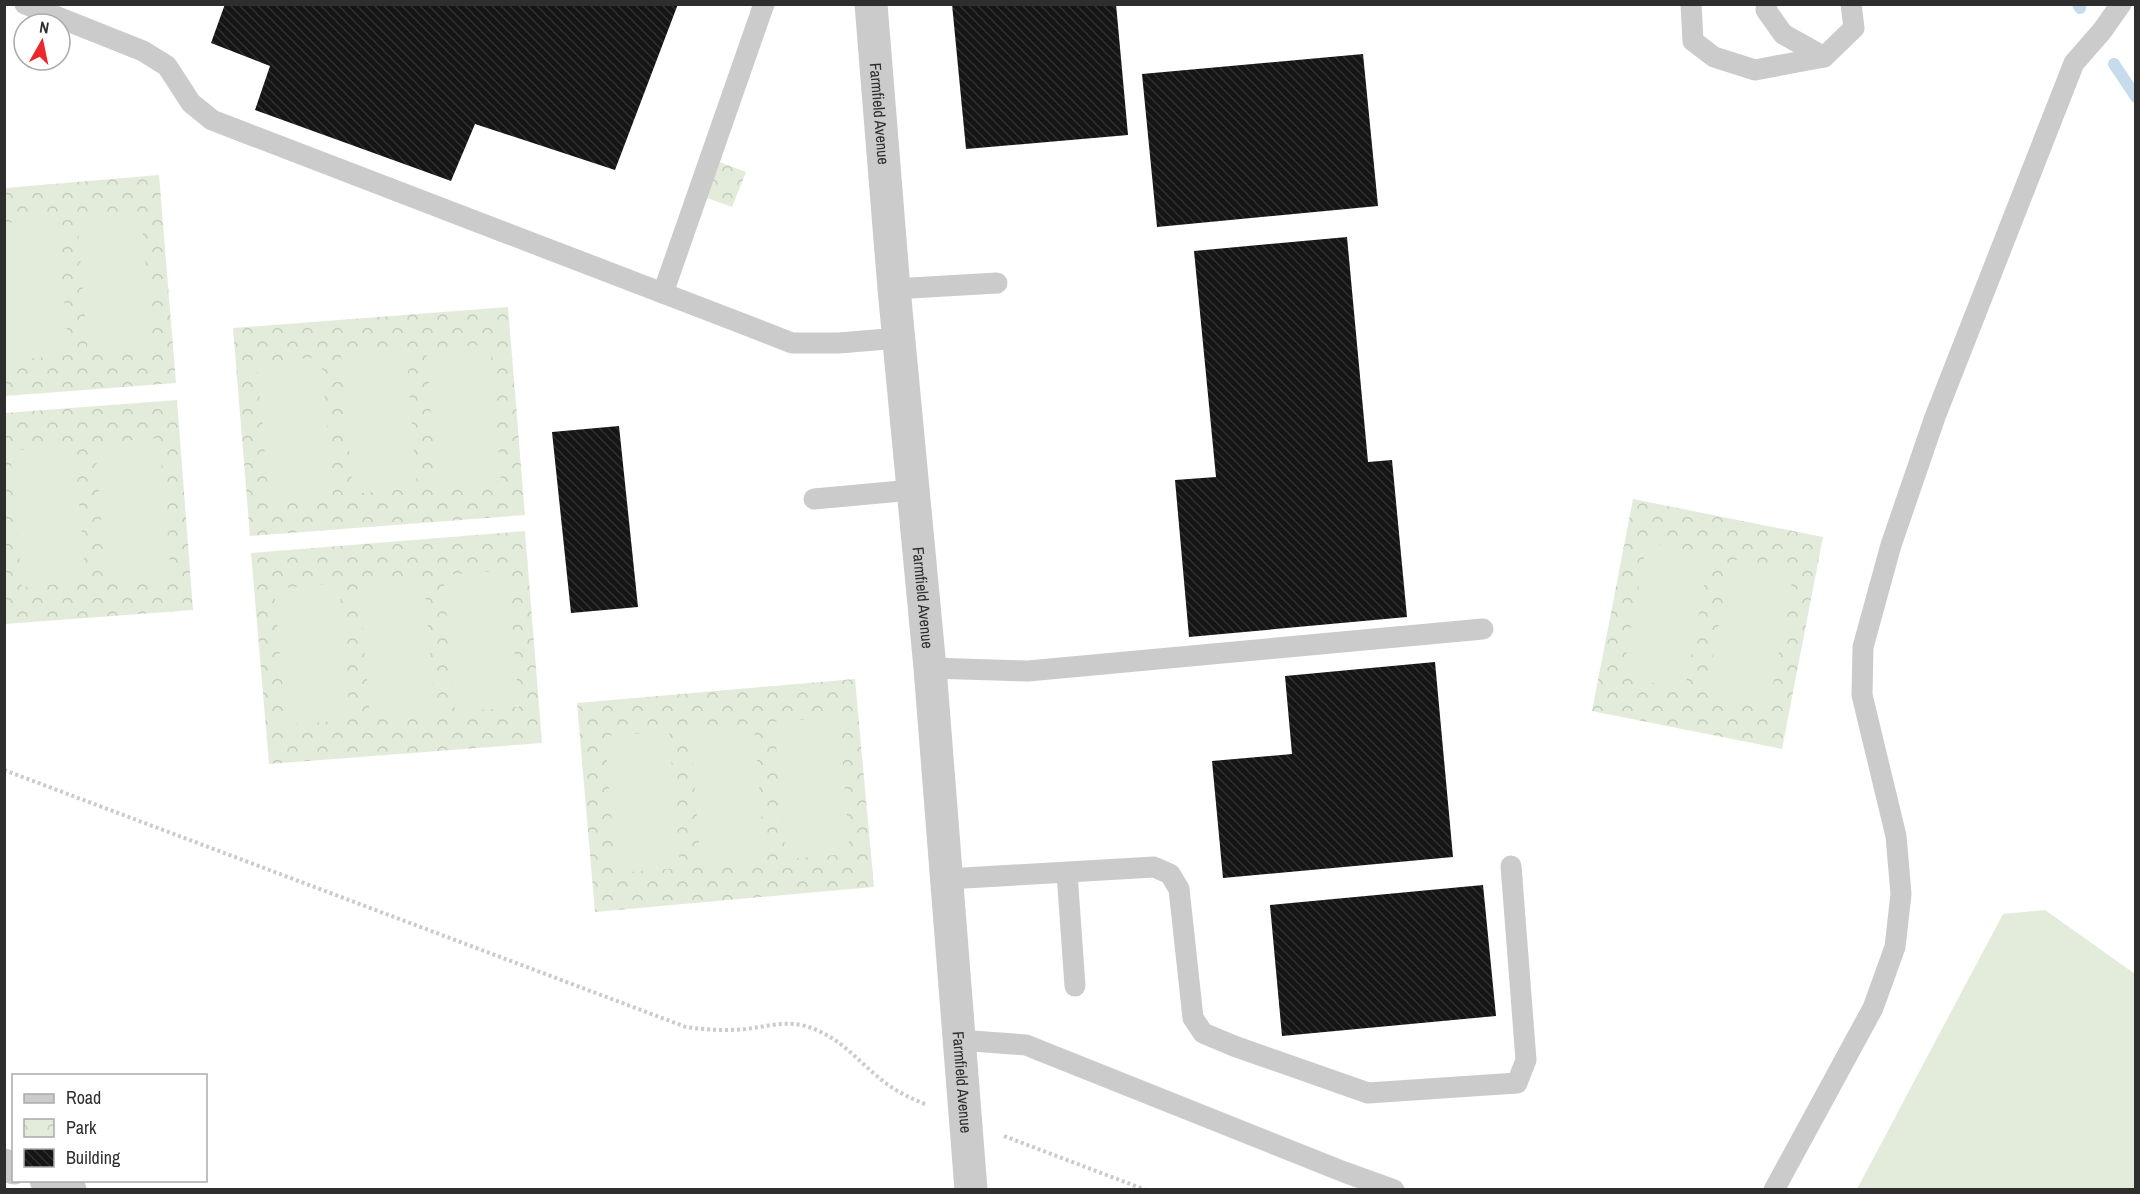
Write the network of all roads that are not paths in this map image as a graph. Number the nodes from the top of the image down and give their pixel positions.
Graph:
1 (26, 4) edge
2 (764, 4) edge
3 (871, 4) edge
4 (1691, 4) edge
5 (1767, 4) edge
6 (1851, 4) edge
7 (2121, 4) edge
8 (1824, 57) junction
9 (997, 283) dead end
10 (894, 289) junction
11 (663, 293) junction
12 (899, 338) junction
13 (912, 490) junction
14 (814, 499) dead end
15 (1484, 629) dead end
16 (930, 668) junction
17 (1511, 866) dead end
18 (1067, 873) junction
19 (947, 879) junction
20 (1075, 986) dead end
21 (958, 1040) junction
22 (51, 1182) edge
23 (70, 1190) edge
24 (971, 1190) edge
25 (1394, 1190) edge
26 (1774, 1190) edge

1 - 11 lane
2 - 11 lane
3 - 10 street, Farmfield Avenue
4 - 8 lane
5 - 8 lane
6 - 8 lane
7 - 26 lane
9 - 10 lane
10 - 12 street, Farmfield Avenue
11 - 12 lane
12 - 13 street, Farmfield Avenue
13 - 14 lane
13 - 16 street, Farmfield Avenue
15 - 16 lane
16 - 19 street, Farmfield Avenue
17 - 18 lane
18 - 19 lane
18 - 20 lane
19 - 21 street, Farmfield Avenue
21 - 24 street, Farmfield Avenue
21 - 25 lane
22 - 23 street

